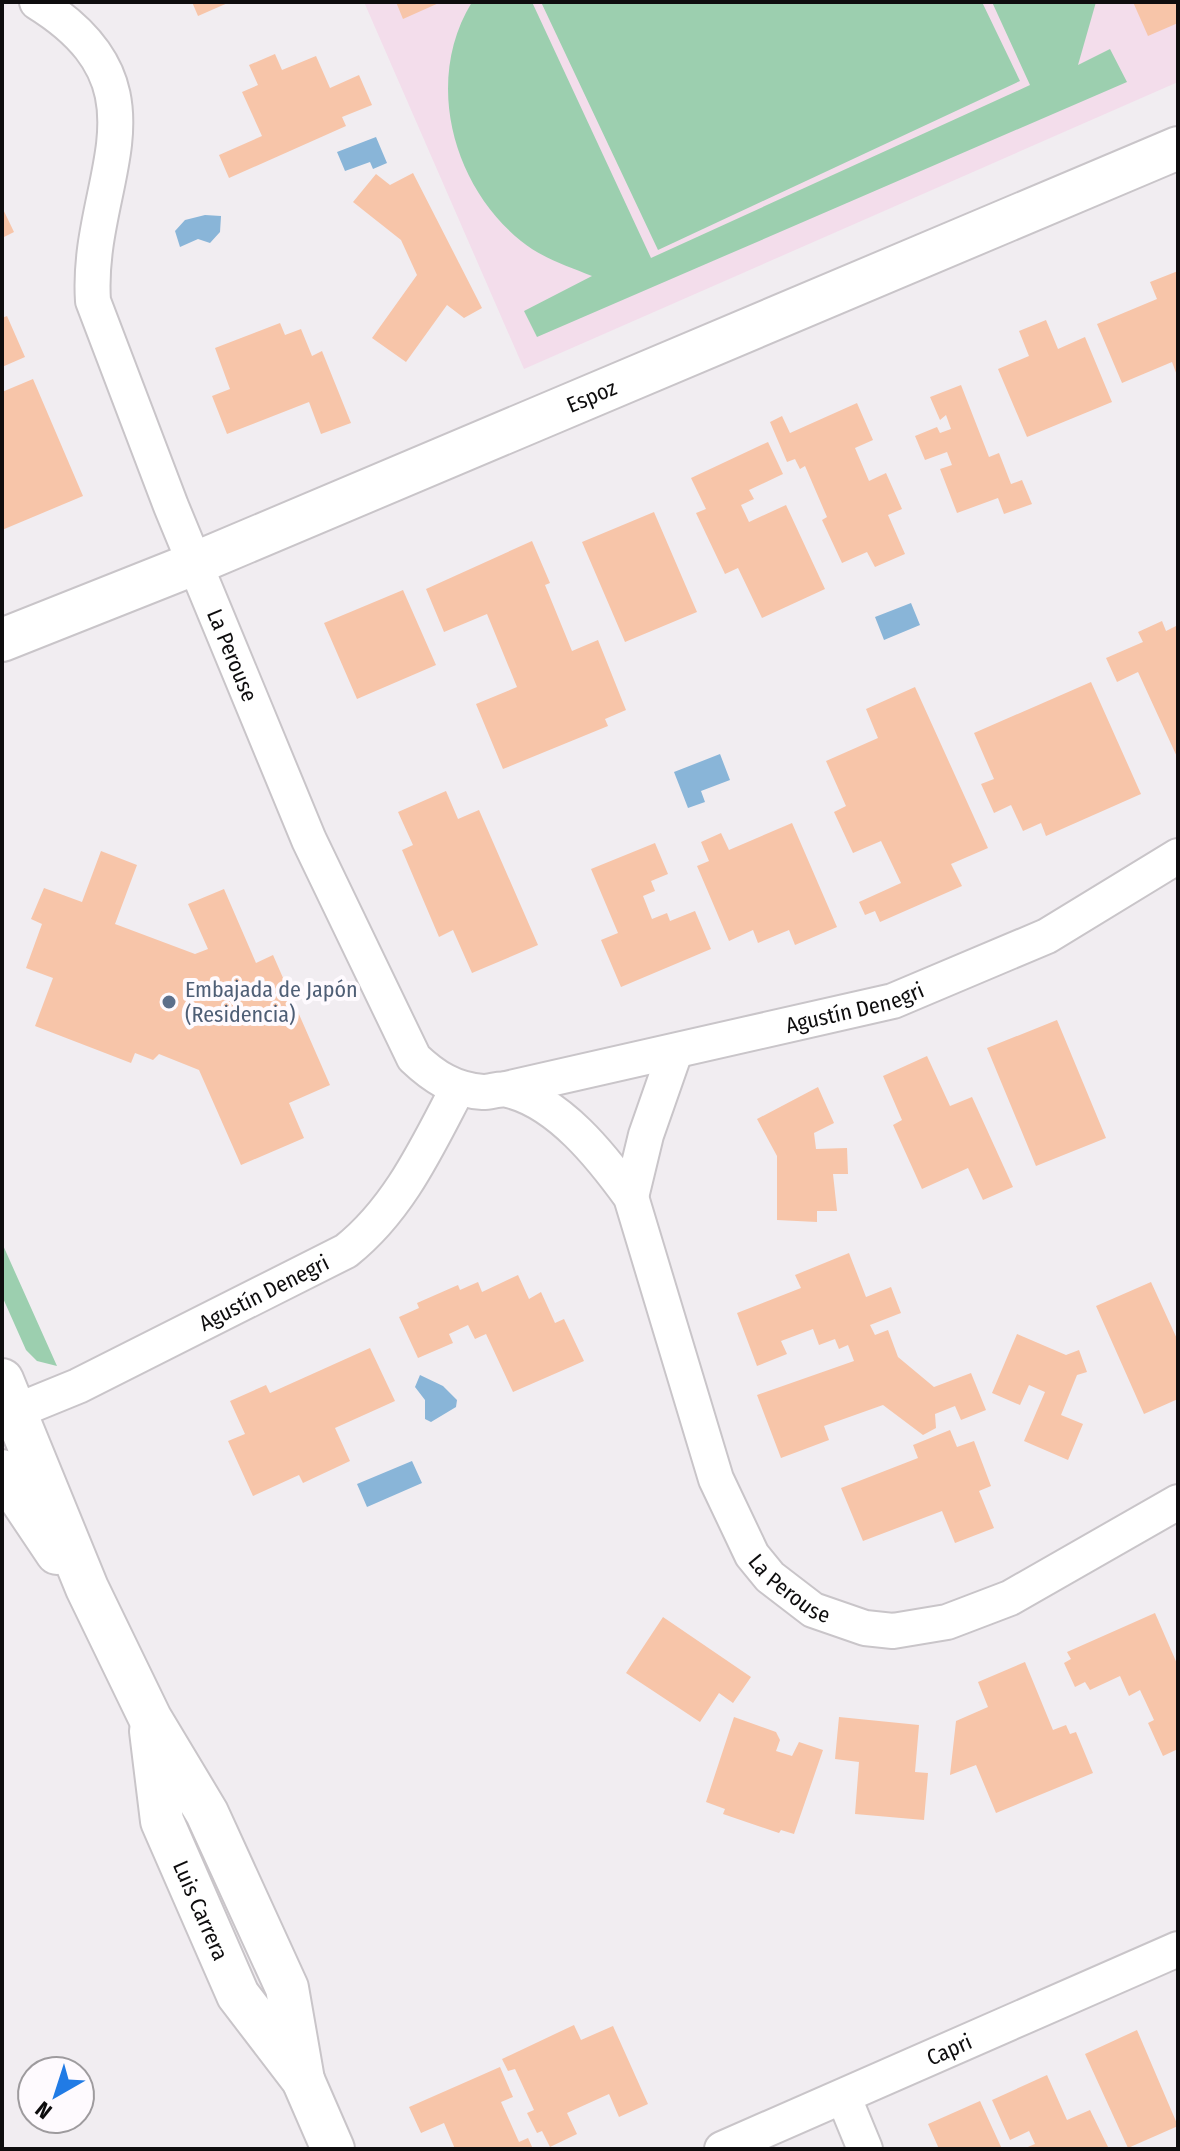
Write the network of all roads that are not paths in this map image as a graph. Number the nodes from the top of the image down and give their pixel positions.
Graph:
1 (37, 2) edge
2 (1178, 148) edge
3 (196, 563) junction
4 (5, 639) edge
5 (1178, 856) edge
6 (675, 1052) junction
7 (458, 1088) junction
8 (506, 1089) junction
9 (631, 1197) junction
10 (7, 1403) edge
11 (2, 1471) edge
12 (1178, 1502) edge
13 (87, 1588) junction
14 (1178, 1949) edge
15 (844, 2098) junction
16 (333, 2149) edge
17 (722, 2149) edge
18 (865, 2149) edge

1 - 3 street, La Perouse
2 - 3 street, Espoz
3 - 4 street, Espoz
3 - 7 street, La Perouse
5 - 6 street, Agustín Denegri
6 - 8 street, Agustín Denegri
6 - 9 street
7 - 8 street, La Perouse
7 - 10 street, Agustín Denegri
8 - 9 street, La Perouse
9 - 12 street, La Perouse
10 - 13 street, Luis Carrera
11 - 13 street, Luis Carrera
13 - 16 street, Luis Carrera
14 - 15 street, Capri
15 - 17 street, Capri
15 - 18 street

